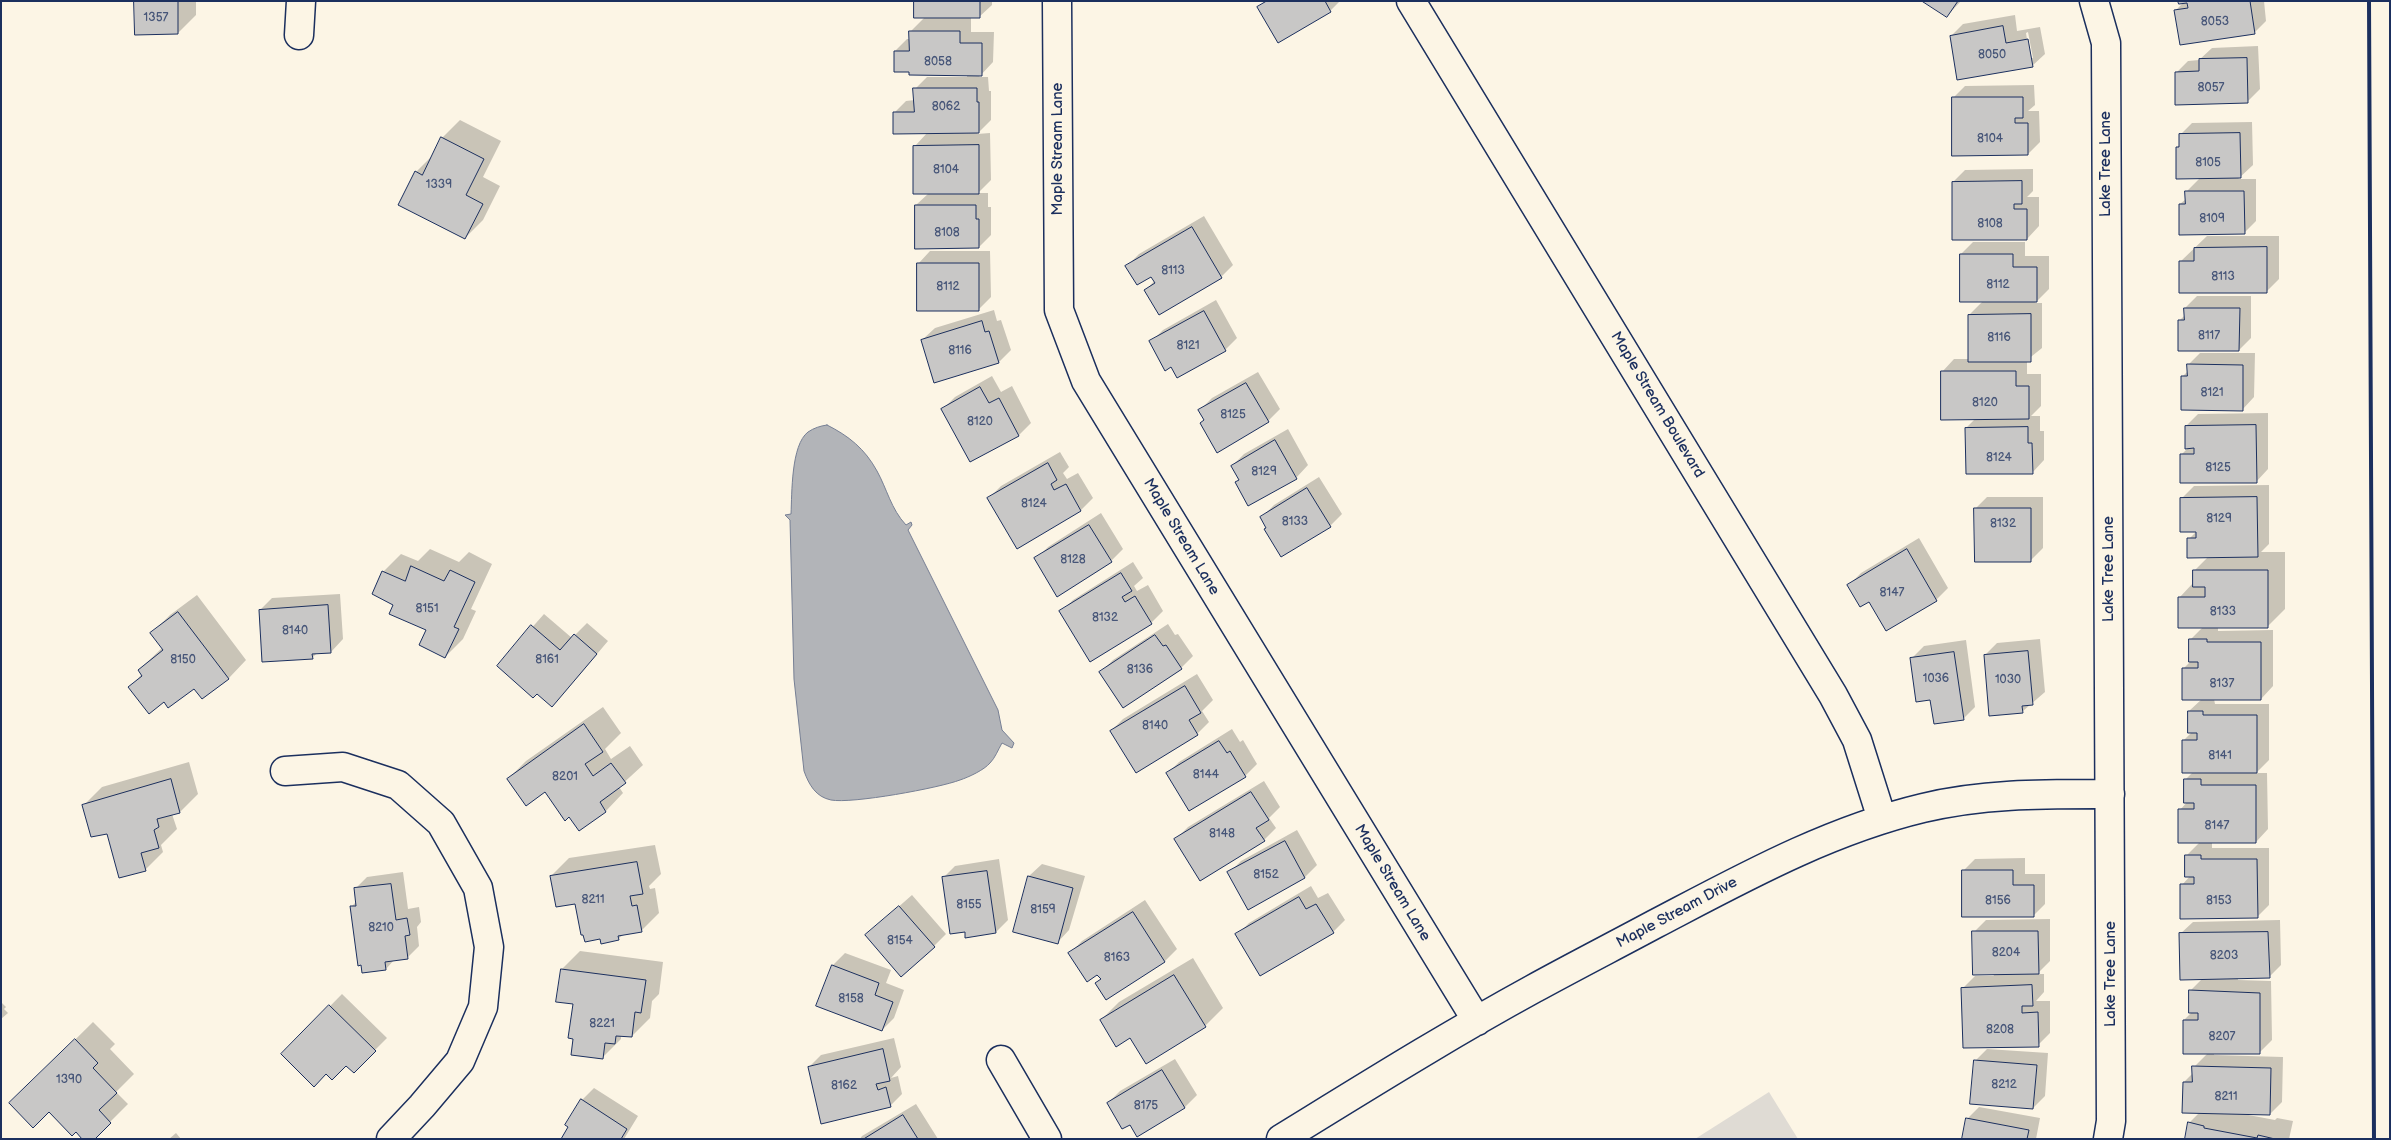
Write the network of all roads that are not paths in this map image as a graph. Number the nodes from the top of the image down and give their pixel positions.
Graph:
1 (301, 1) edge
2 (1057, 1) edge
3 (1411, 1) edge
4 (2094, 1) edge
5 (299, 35) dead end
6 (285, 771) dead end
7 (2110, 794) junction
8 (1882, 819) junction
9 (1477, 1021) junction
10 (1001, 1060) dead end
11 (391, 1139) edge
12 (1047, 1139) edge
13 (1280, 1139) edge
14 (2108, 1139) edge

1 - 5 street
2 - 9 street, Maple Stream Lane
3 - 8 street, Maple Stream Boulevard
4 - 7 street, Lake Tree Lane
6 - 11 street
7 - 8 street, Maple Stream Drive
7 - 14 street, Lake Tree Lane
8 - 9 street, Maple Stream Drive
9 - 13 street, Maple Stream Drive
10 - 12 street

